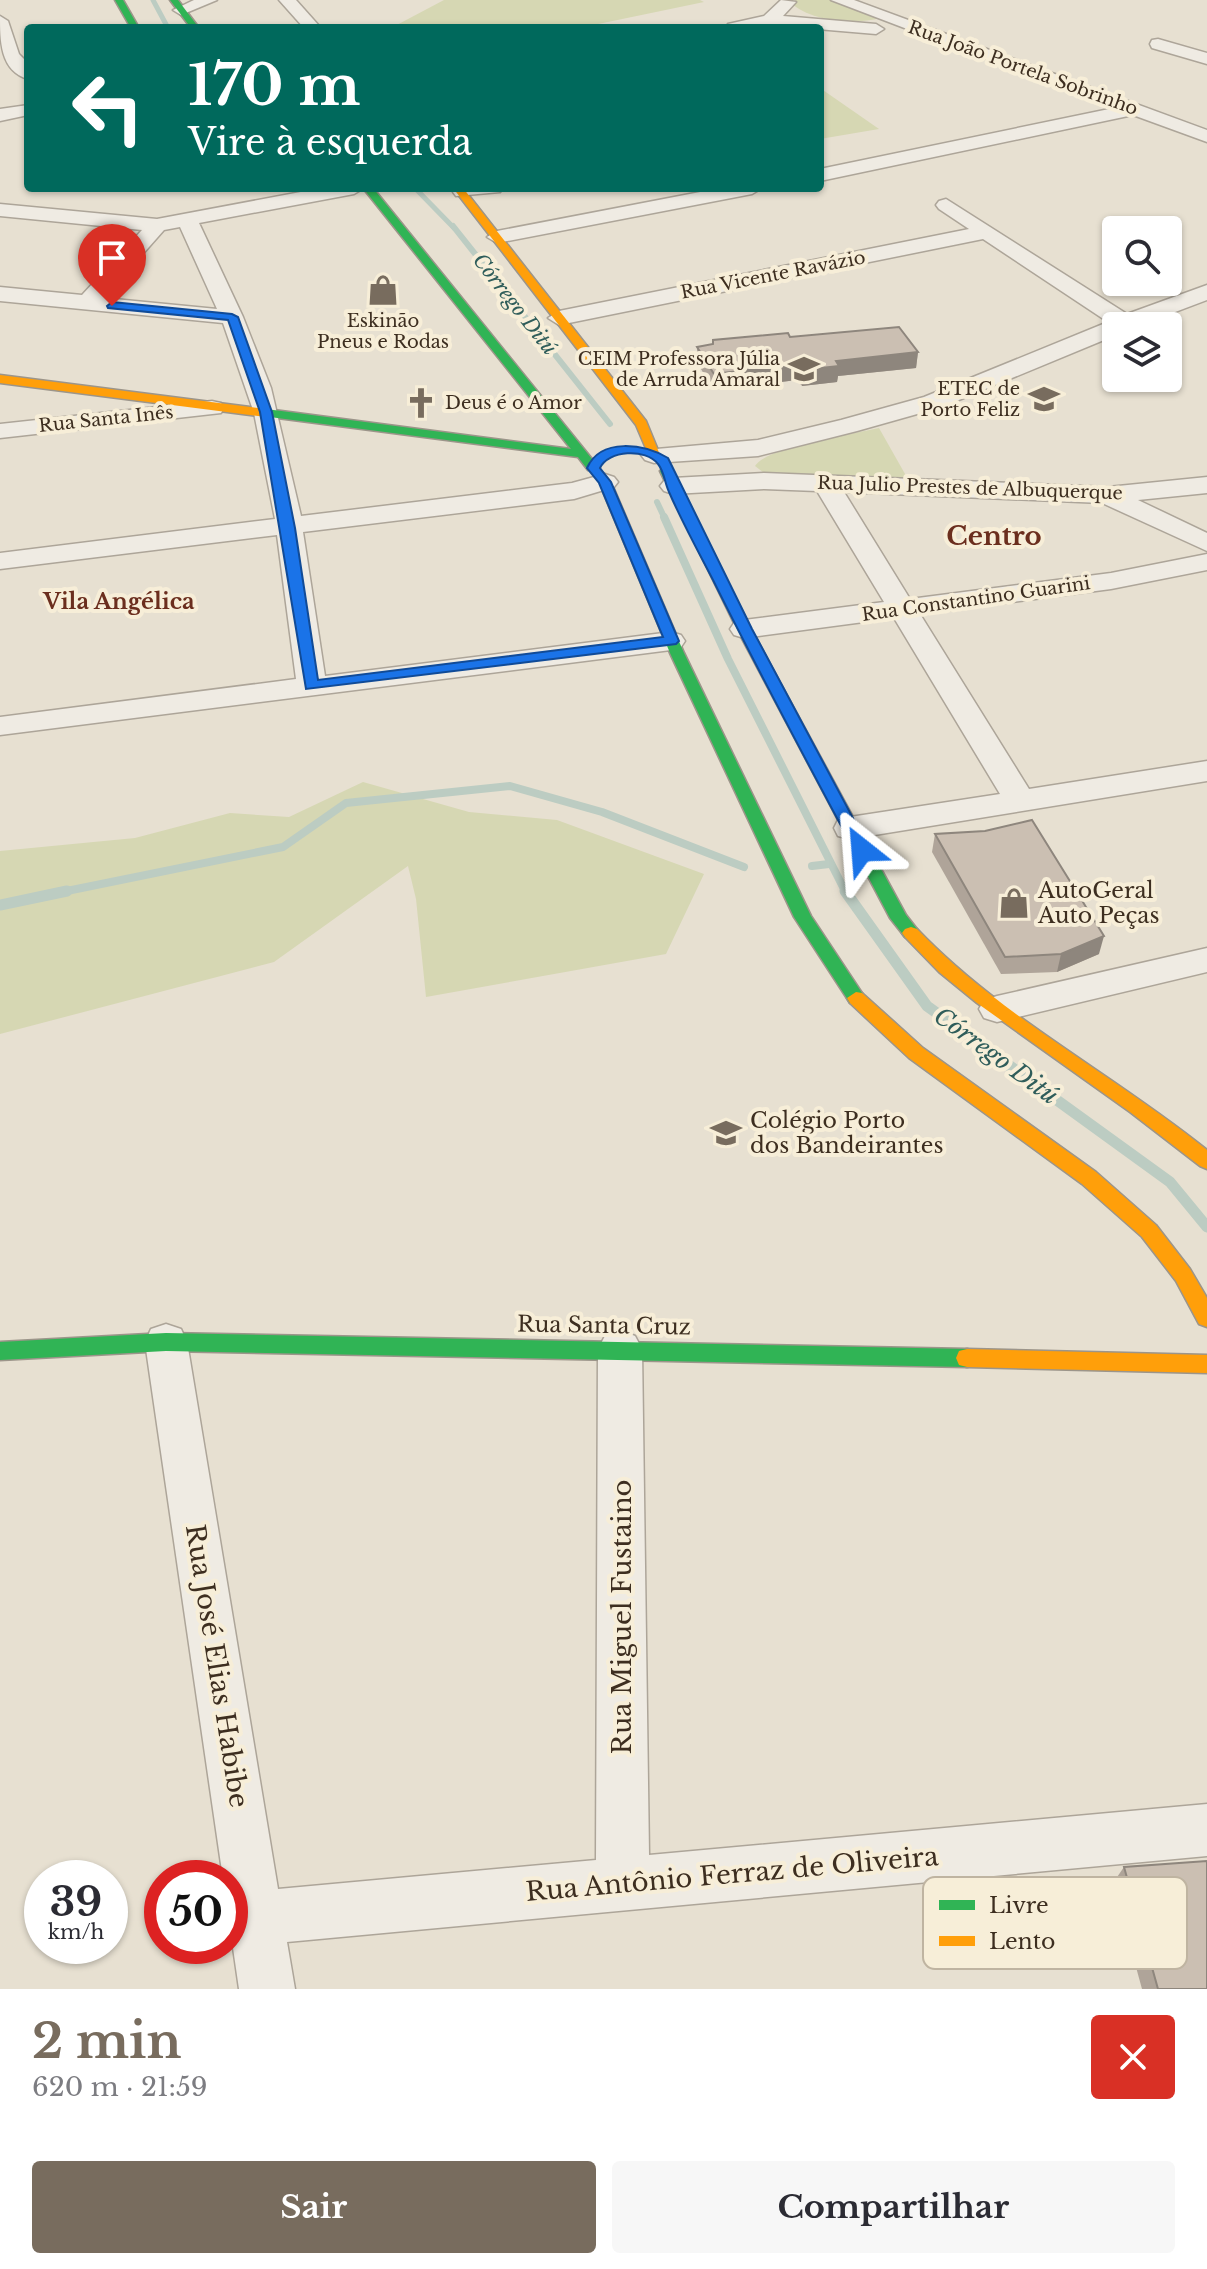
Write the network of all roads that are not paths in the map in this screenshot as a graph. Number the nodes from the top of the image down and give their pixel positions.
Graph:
1 (119, 0) edge
2 (209, 0) edge
3 (287, 0) edge
4 (839, 0) edge
5 (787, 3) edge
6 (178, 5) edge
7 (770, 20) junction
8 (0, 21) edge
9 (832, 23) junction
10 (133, 24) edge
11 (192, 24) edge
12 (309, 24) edge
13 (752, 24) edge
14 (902, 24) junction
15 (868, 30) junction
16 (824, 40) edge
17 (1158, 44) dead end
18 (5, 56) edge
19 (1207, 59) edge
20 (24, 71) edge
21 (1135, 109) junction
22 (24, 111) edge
23 (0, 115) edge
24 (1207, 136) edge
25 (824, 174) edge
26 (333, 192) edge
27 (371, 192) edge
28 (462, 192) edge
29 (731, 192) edge
30 (226, 195) dead end
31 (946, 205) dead end
32 (244, 209) junction
33 (0, 210) edge
34 (187, 219) junction
35 (157, 225) junction
36 (987, 232) junction
37 (497, 237) junction
38 (1207, 292) edge
39 (0, 294) edge
40 (87, 303) junction
41 (1154, 312) edge
42 (1102, 313) edge
43 (232, 317) junction
44 (559, 318) junction
45 (1102, 332) edge
46 (0, 379) edge
47 (212, 408) junction
48 (266, 412) junction
49 (0, 431) edge
50 (758, 448) junction
51 (626, 450) dead end
52 (607, 454) dead end
53 (602, 473) junction
54 (661, 474) junction
55 (764, 481) junction
56 (826, 484) junction
57 (1207, 485) edge
58 (1175, 491) junction
59 (1108, 495) junction
60 (288, 528) junction
61 (1207, 528) edge
62 (1207, 543) edge
63 (0, 561) edge
64 (1207, 562) edge
65 (903, 610) junction
66 (744, 629) junction
67 (671, 641) junction
68 (312, 685) junction
69 (0, 726) edge
70 (1207, 771) edge
71 (1020, 800) junction
72 (850, 828) junction
73 (1207, 960) edge
74 (997, 1009) junction
75 (1207, 1161) edge
76 (1207, 1318) edge
77 (166, 1342) junction
78 (620, 1349) junction
79 (0, 1351) edge
80 (1207, 1364) edge
81 (1207, 1830) edge
82 (623, 1884) junction
83 (256, 1918) junction
84 (267, 1989) edge

1 - 10 main road
2 - 6 street
3 - 12 street
4 - 14 street, Rua João Portela Sobrinho
5 - 7 street
5 - 9 street
6 - 11 main road
7 - 9 street
7 - 13 street
8 - 18 street
9 - 15 street
14 - 15 street
14 - 21 street, Rua João Portela Sobrinho
15 - 16 street
17 - 19 street
18 - 20 street
21 - 24 street, Rua João Portela Sobrinho
21 - 25 street
22 - 23 street
26 - 32 street
27 - 53 main road
28 - 37 main road
29 - 37 street
30 - 32 street
31 - 36 street
32 - 34 street
33 - 35 street
34 - 35 street
34 - 43 street
35 - 40 street
36 - 42 street
36 - 44 street, Rua Vicente Ravázio
37 - 44 main road
38 - 41 street
39 - 40 street
40 - 43 street
43 - 48 street
44 - 54 main road
45 - 50 street
46 - 47 main road
47 - 48 main road
47 - 49 street, Rua Santa Inês
48 - 53 main road
48 - 60 street
50 - 54 street
50 - 55 street
51 - 54 main road
52 - 53 main road
53 - 60 street
53 - 67 main road
54 - 55 street, Rua Julio Prestes de Albuquerque
54 - 66 main road
55 - 56 street, Rua Julio Prestes de Albuquerque
56 - 59 street, Rua Julio Prestes de Albuquerque
56 - 65 street
57 - 58 street, Rua Julio Prestes de Albuquerque
58 - 59 street, Rua Julio Prestes de Albuquerque
58 - 61 street
59 - 62 street
60 - 63 street
60 - 68 street
64 - 65 street, Rua Constantino Guarini
65 - 66 street, Rua Constantino Guarini
65 - 71 street
66 - 72 main road
67 - 68 street
67 - 76 main road
68 - 69 street
70 - 71 street
71 - 72 street
72 - 74 main road
73 - 74 street
74 - 75 main road
77 - 78 main road, Rua Santa Cruz
77 - 79 main road, Rua Santa Cruz
77 - 83 street, Rua José Elias Habibe
78 - 80 main road, Rua Santa Cruz
78 - 82 street, Rua Miguel Fustaino
81 - 82 street, Rua Antônio Ferraz de Oliveira
82 - 83 street, Rua Antônio Ferraz de Oliveira
83 - 84 street, Rua José Elias Habibe

